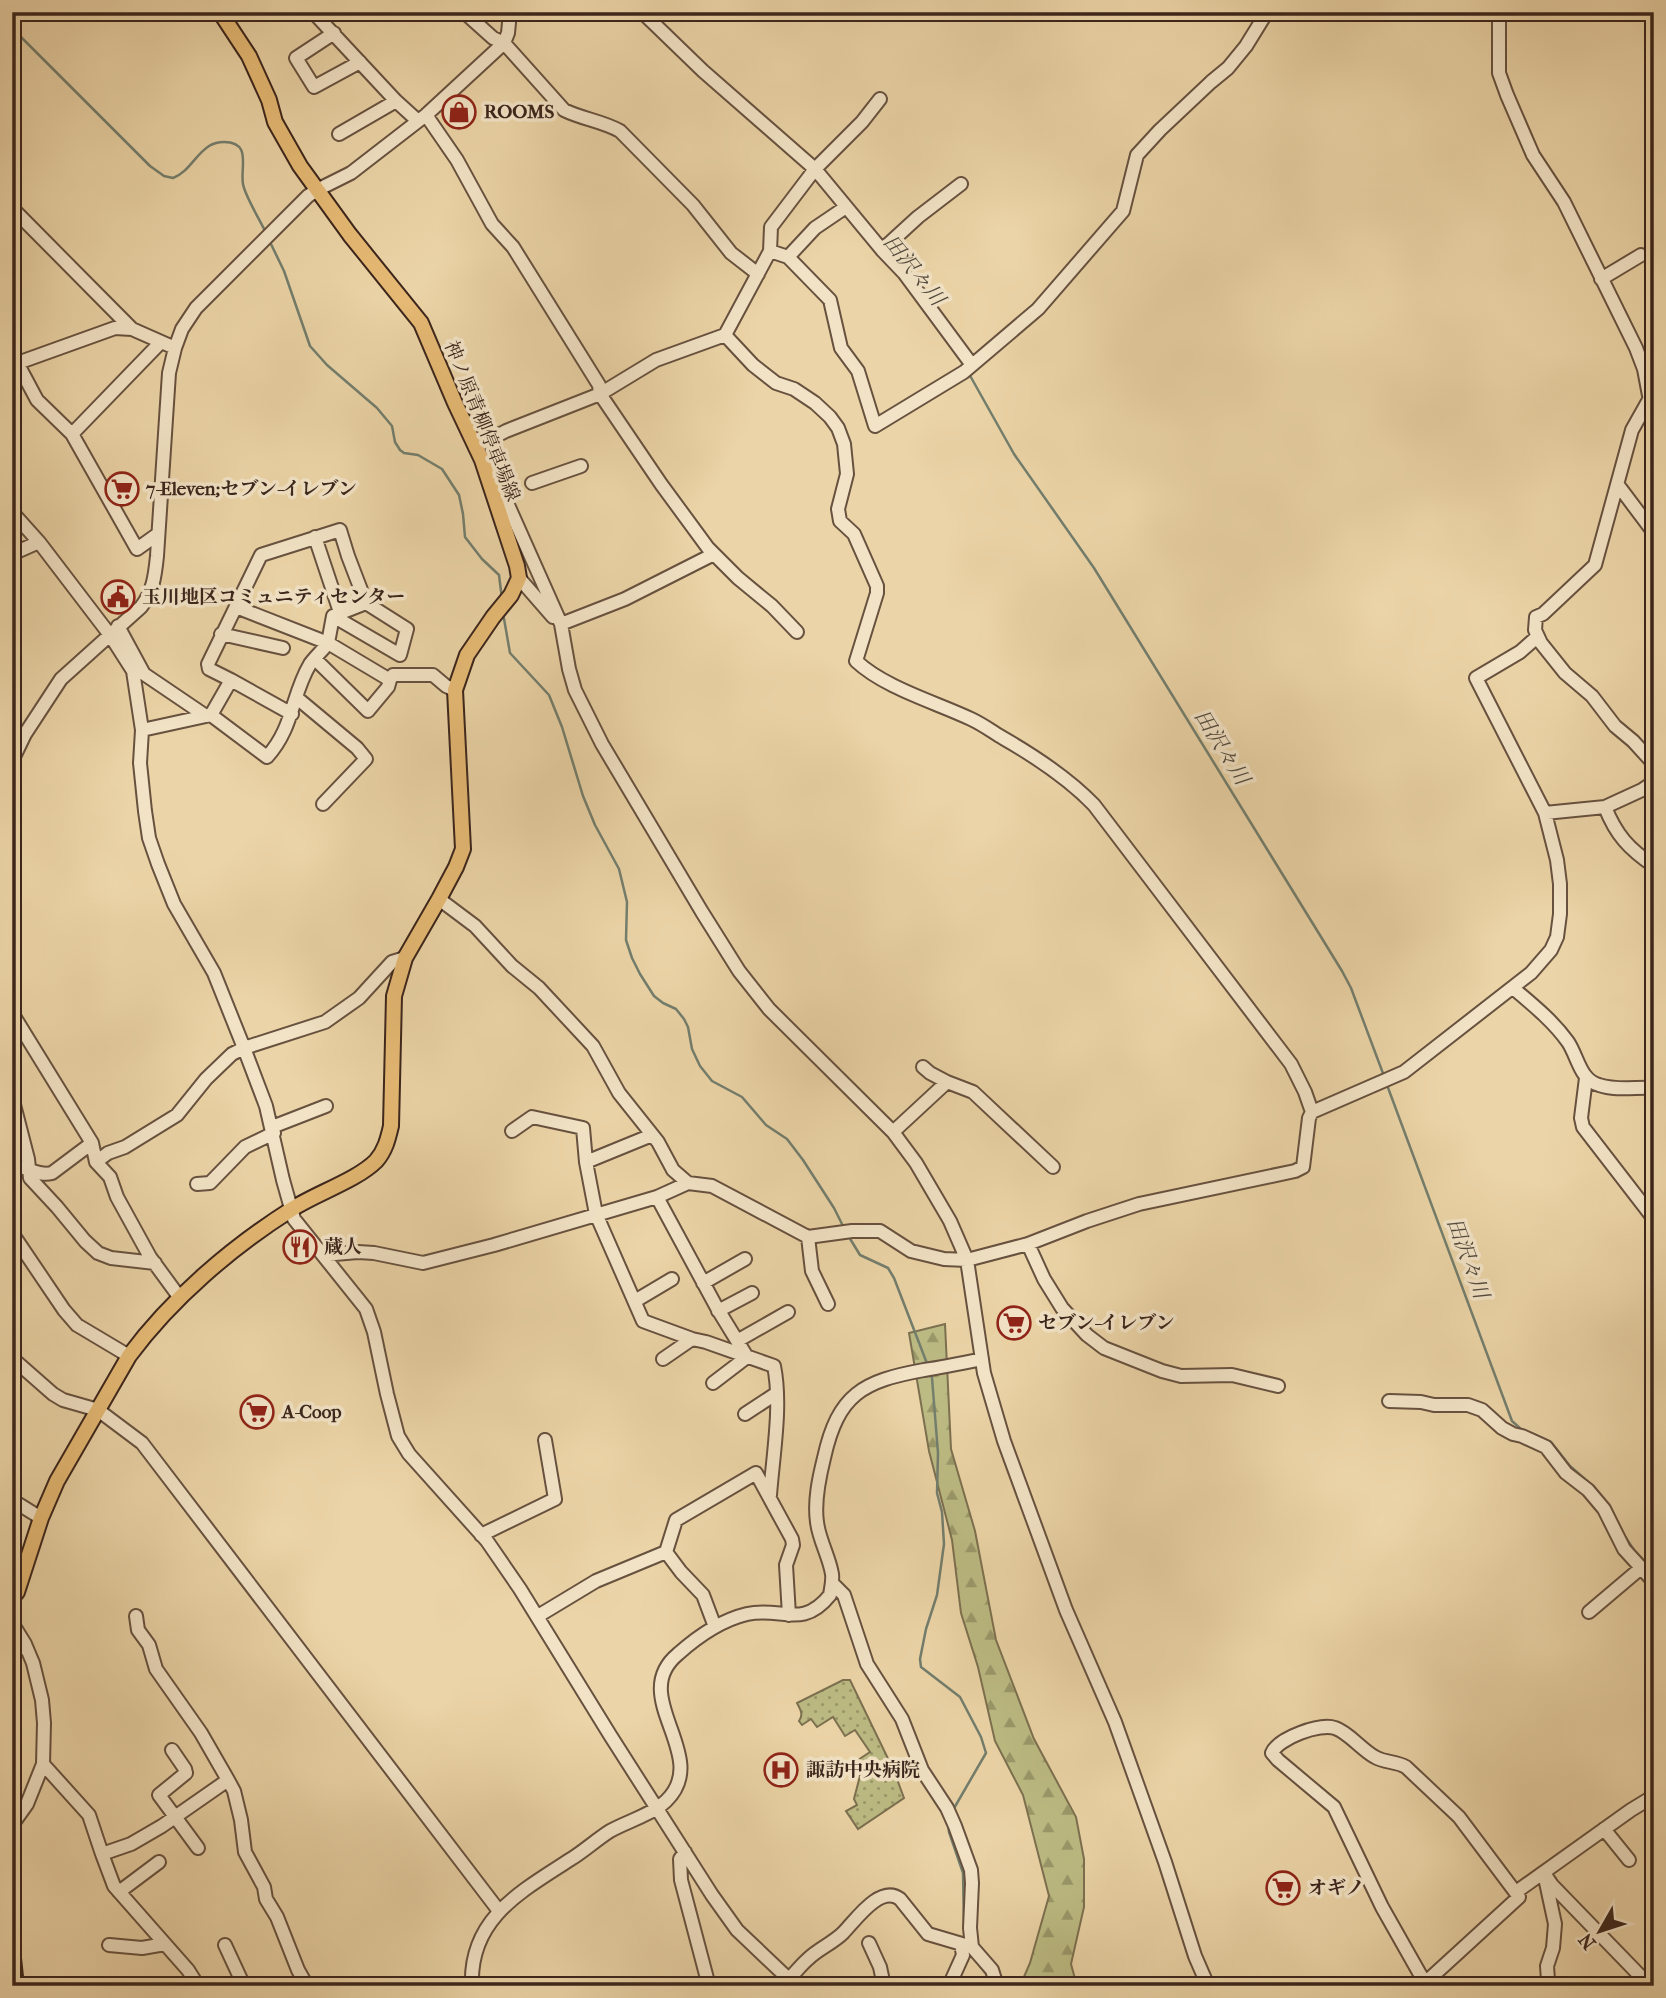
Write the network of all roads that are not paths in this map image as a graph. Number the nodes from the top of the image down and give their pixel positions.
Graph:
1 (220, 12) edge
2 (313, 12) edge
3 (464, 12) edge
4 (510, 12) edge
5 (642, 12) edge
6 (1266, 12) edge
7 (1499, 12) edge
8 (334, 33) junction
9 (504, 43) junction
10 (360, 62) junction
11 (880, 99) dead end
12 (396, 100) junction
13 (422, 118) junction
14 (339, 134) dead end
15 (813, 173) junction
16 (961, 184) dead end
17 (317, 190) junction
18 (12, 208) edge
19 (843, 209) junction
20 (881, 250) junction
21 (770, 251) junction
22 (1641, 255) dead end
23 (788, 257) junction
24 (758, 274) junction
25 (1601, 279) junction
26 (132, 329) junction
27 (724, 335) junction
28 (161, 342) junction
29 (175, 348) junction
30 (17, 368) edge
31 (969, 368) junction
32 (600, 394) junction
33 (1650, 398) junction
34 (1654, 422) edge
35 (72, 434) junction
36 (475, 446) junction
37 (482, 460) junction
38 (581, 466) dead end
39 (532, 482) dead end
40 (1618, 485) junction
41 (12, 512) edge
42 (1654, 533) edge
43 (158, 534) junction
44 (315, 537) junction
45 (39, 542) junction
46 (713, 554) junction
47 (12, 555) edge
48 (519, 578) junction
49 (366, 603) junction
50 (236, 607) junction
51 (337, 614) junction
52 (561, 624) junction
53 (114, 630) junction
54 (797, 632) dead end
55 (221, 634) junction
56 (1537, 637) junction
57 (328, 643) junction
58 (283, 648) dead end
59 (315, 659) junction
60 (230, 680) junction
61 (390, 680) junction
62 (456, 690) junction
63 (297, 698) junction
64 (292, 714) junction
65 (209, 715) junction
66 (142, 730) junction
67 (12, 761) edge
68 (1654, 764) edge
69 (1654, 782) edge
70 (323, 804) dead end
71 (1605, 807) junction
72 (1545, 813) junction
73 (1654, 866) edge
74 (439, 899) junction
75 (405, 958) junction
76 (1513, 988) junction
77 (12, 1013) edge
78 (244, 1048) junction
79 (923, 1067) dead end
80 (1586, 1078) junction
81 (947, 1082) junction
82 (1654, 1088) edge
83 (12, 1097) edge
84 (326, 1106) dead end
85 (1312, 1112) junction
86 (273, 1130) junction
87 (512, 1131) dead end
88 (893, 1132) junction
89 (652, 1135) junction
90 (92, 1143) junction
91 (96, 1162) junction
92 (586, 1162) junction
93 (12, 1167) edge
94 (1053, 1167) dead end
95 (28, 1168) junction
96 (688, 1183) junction
97 (197, 1184) dead end
98 (657, 1197) junction
99 (291, 1210) junction
100 (596, 1214) junction
101 (1654, 1219) edge
102 (12, 1233) edge
103 (807, 1237) junction
104 (1028, 1244) junction
105 (323, 1255) junction
106 (745, 1259) dead end
107 (967, 1259) junction
108 (155, 1263) junction
109 (672, 1279) dead end
110 (702, 1283) junction
111 (752, 1293) dead end
112 (180, 1298) junction
113 (635, 1301) junction
114 (828, 1304) dead end
115 (718, 1311) junction
116 (788, 1312) dead end
117 (692, 1339) junction
118 (737, 1341) junction
119 (129, 1356) junction
120 (747, 1357) junction
121 (12, 1358) edge
122 (663, 1359) dead end
123 (982, 1359) junction
124 (713, 1383) dead end
125 (1278, 1386) dead end
126 (777, 1392) junction
127 (1389, 1401) dead end
128 (98, 1410) junction
129 (745, 1414) dead end
130 (545, 1440) dead end
131 (770, 1495) junction
132 (12, 1500) edge
133 (41, 1518) junction
134 (481, 1535) junction
135 (666, 1552) junction
136 (1641, 1568) junction
137 (1654, 1582) edge
138 (832, 1583) junction
139 (12, 1598) edge
140 (1589, 1612) dead end
141 (789, 1615) junction
142 (136, 1616) dead end
143 (538, 1616) junction
144 (12, 1623) edge
145 (715, 1627) junction
146 (25, 1644) junction
147 (12, 1656) edge
148 (172, 1750) dead end
149 (43, 1764) junction
150 (228, 1780) junction
151 (1654, 1796) edge
152 (657, 1807) junction
153 (176, 1817) junction
154 (12, 1825) edge
155 (1604, 1829) junction
156 (198, 1848) dead end
157 (685, 1852) junction
158 (102, 1854) junction
159 (1629, 1860) dead end
160 (159, 1861) dead end
161 (1544, 1873) junction
162 (119, 1892) junction
163 (1517, 1895) junction
164 (499, 1911) junction
165 (869, 1943) dead end
166 (165, 1944) junction
167 (109, 1945) dead end
168 (225, 1945) dead end
169 (967, 1946) junction
170 (12, 1949) edge
171 (995, 1979) edge
172 (792, 1983) edge
173 (1654, 1983) edge
174 (1425, 1985) edge
175 (16, 1986) edge
176 (198, 1986) edge
177 (244, 1986) edge
178 (307, 1986) edge
179 (472, 1986) edge
180 (709, 1986) edge
181 (884, 1986) edge
182 (949, 1986) edge
183 (1208, 1986) edge
184 (1552, 1986) edge

1 - 17 main road, 神ノ原青柳停車場線
2 - 8 street
3 - 9 street
4 - 9 street
5 - 15 street
6 - 31 street
7 - 25 street
8 - 10 street
8 - 10 street
9 - 13 street
9 - 24 street
10 - 12 street
11 - 15 street
12 - 13 street
12 - 14 street
13 - 17 street
13 - 32 street
15 - 19 street
15 - 21 street
16 - 20 street
17 - 29 street
17 - 36 main road, 神ノ原青柳停車場線
18 - 26 street
19 - 20 street
19 - 23 street
20 - 31 street
21 - 23 street
21 - 24 street
22 - 25 street
23 - 31 street
24 - 27 street
25 - 33 street
26 - 28 street
26 - 30 street
27 - 32 street
27 - 85 street
28 - 29 street
28 - 35 street
29 - 43 street
30 - 35 street
32 - 36 street
32 - 46 street
33 - 34 street
33 - 40 street
35 - 43 street
36 - 37 main road, 神ノ原青柳停車場線
37 - 48 main road, 神ノ原青柳停車場線
37 - 52 street
38 - 39 street
40 - 42 street
40 - 56 street
41 - 45 street
43 - 53 street
44 - 49 street
44 - 50 street
44 - 51 street
45 - 47 street
45 - 53 street
46 - 52 street
46 - 54 street
48 - 52 street
48 - 62 main road
49 - 51 street
49 - 51 street
50 - 55 street
50 - 57 street
51 - 57 street
52 - 88 street
53 - 65 street
53 - 66 street
53 - 67 street
55 - 58 street
55 - 60 street
56 - 68 street
56 - 72 street
57 - 59 street
57 - 61 street
59 - 61 street
59 - 63 street
60 - 64 street
60 - 65 street
61 - 62 street
62 - 74 main road
63 - 64 street
63 - 70 street
64 - 65 street
65 - 66 street
66 - 78 street
69 - 71 street
71 - 72 street
71 - 73 street
72 - 76 street
74 - 75 main road
74 - 89 street
75 - 78 street
75 - 99 main road
76 - 80 street
76 - 85 street
77 - 90 street
78 - 86 street
78 - 91 street
79 - 81 street
80 - 82 street
80 - 101 street
81 - 88 street
81 - 94 street
83 - 95 street
84 - 86 street
85 - 104 street
86 - 97 street
86 - 99 street
87 - 92 street
88 - 107 street
89 - 92 street
89 - 96 street
90 - 91 street
90 - 95 street
91 - 108 street
92 - 100 street
93 - 95 street
95 - 108 street
96 - 98 street
96 - 103 street
98 - 100 street
98 - 110 street
99 - 105 street
99 - 112 main road
100 - 105 street
100 - 113 street
102 - 119 street
103 - 107 street
103 - 114 street
104 - 107 street
104 - 125 street
105 - 134 street
106 - 110 street
107 - 123 street
108 - 112 street
109 - 113 street
110 - 115 street
111 - 115 street
112 - 119 main road
113 - 117 street
115 - 118 street
116 - 118 street
117 - 120 street
117 - 122 street
118 - 120 street
119 - 128 main road
120 - 124 street
120 - 126 street
121 - 128 street
123 - 138 street
123 - 183 street
126 - 129 street
126 - 131 street
127 - 136 street
128 - 133 main road
128 - 164 street
130 - 134 street
131 - 135 street
131 - 141 street
132 - 133 street
133 - 139 main road
134 - 143 street
135 - 143 street
135 - 145 street
136 - 137 street
136 - 140 street
138 - 141 street
138 - 169 street
141 - 145 street
142 - 150 street
143 - 152 street
144 - 146 street
145 - 152 street
146 - 147 street
146 - 149 street
148 - 153 street
149 - 154 street
149 - 158 street
150 - 153 street
150 - 178 street
151 - 155 street
152 - 157 street
152 - 164 street
153 - 156 street
153 - 158 street
155 - 159 street
155 - 161 street
157 - 172 street
157 - 180 street
158 - 162 street
160 - 162 street
161 - 163 street
161 - 173 street
161 - 184 street
162 - 166 street
163 - 174 street
163 - 174 street
164 - 179 street
165 - 181 street
166 - 167 street
166 - 176 street
168 - 177 street
169 - 171 street
169 - 172 street
169 - 182 street
170 - 175 main road

